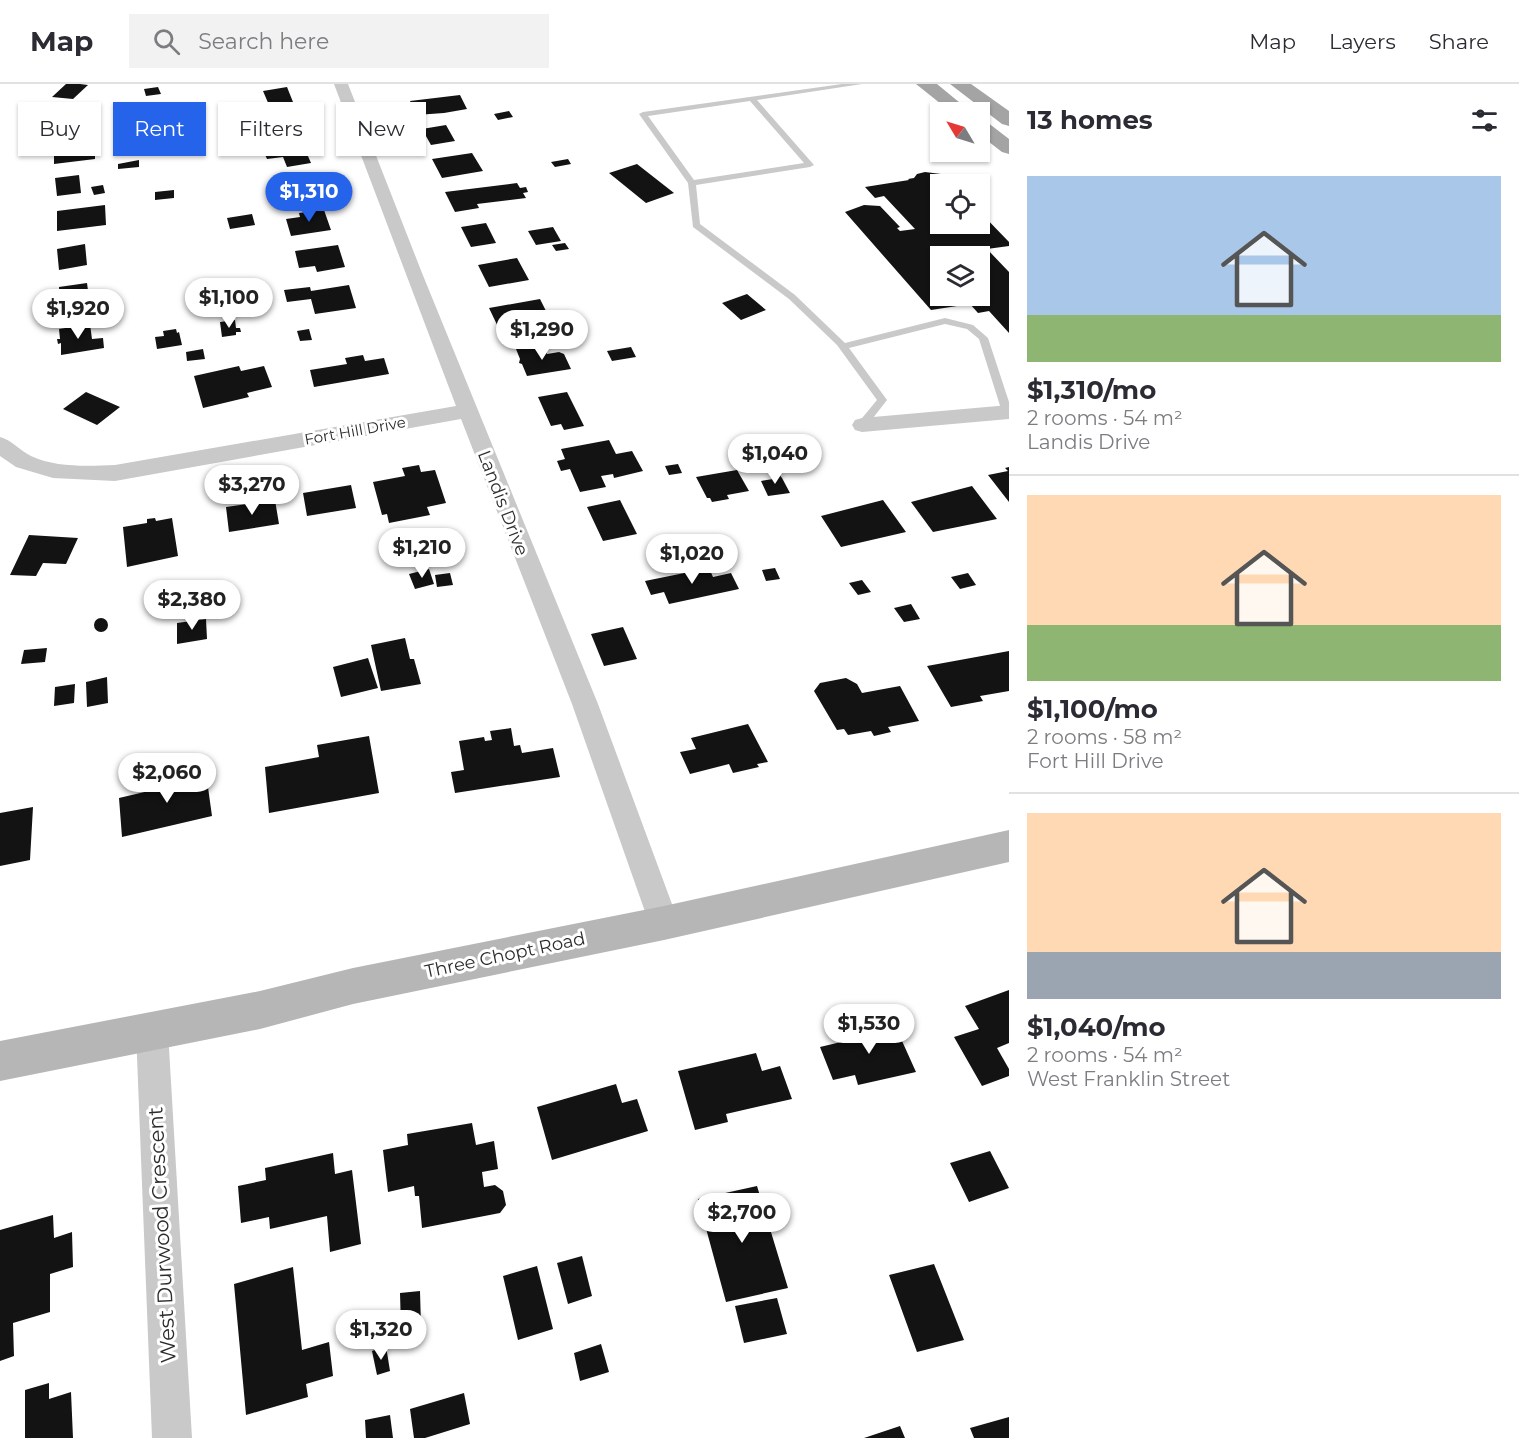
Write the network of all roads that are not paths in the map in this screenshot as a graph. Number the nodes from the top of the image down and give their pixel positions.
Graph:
1 (341, 84) edge
2 (858, 84) edge
3 (925, 84) edge
4 (959, 84) edge
5 (753, 100) junction
6 (949, 102) edge
7 (1006, 116) edge
8 (990, 134) edge
9 (1009, 148) edge
10 (692, 183) junction
11 (843, 347) junction
12 (468, 411) junction
13 (1008, 412) edge
14 (862, 425) joint
15 (0, 444) edge
16 (1009, 846) edge
17 (664, 923) junction
18 (152, 1031) junction
19 (0, 1061) edge
20 (171, 1438) edge

1 - 12 street, Landis Drive
2 - 5 lane
3 - 6 main road
4 - 7 main road
5 - 10 lane
5 - 10 lane
8 - 9 main road
10 - 11 lane
11 - 13 lane
11 - 14 lane
12 - 15 street, Fort Hill Drive
12 - 17 street, Landis Drive
13 - 14 street
16 - 17 main road, Three Chopt Road
17 - 18 main road, Three Chopt Road
18 - 19 main road, Three Chopt Road
18 - 20 street, West Durwood Crescent

